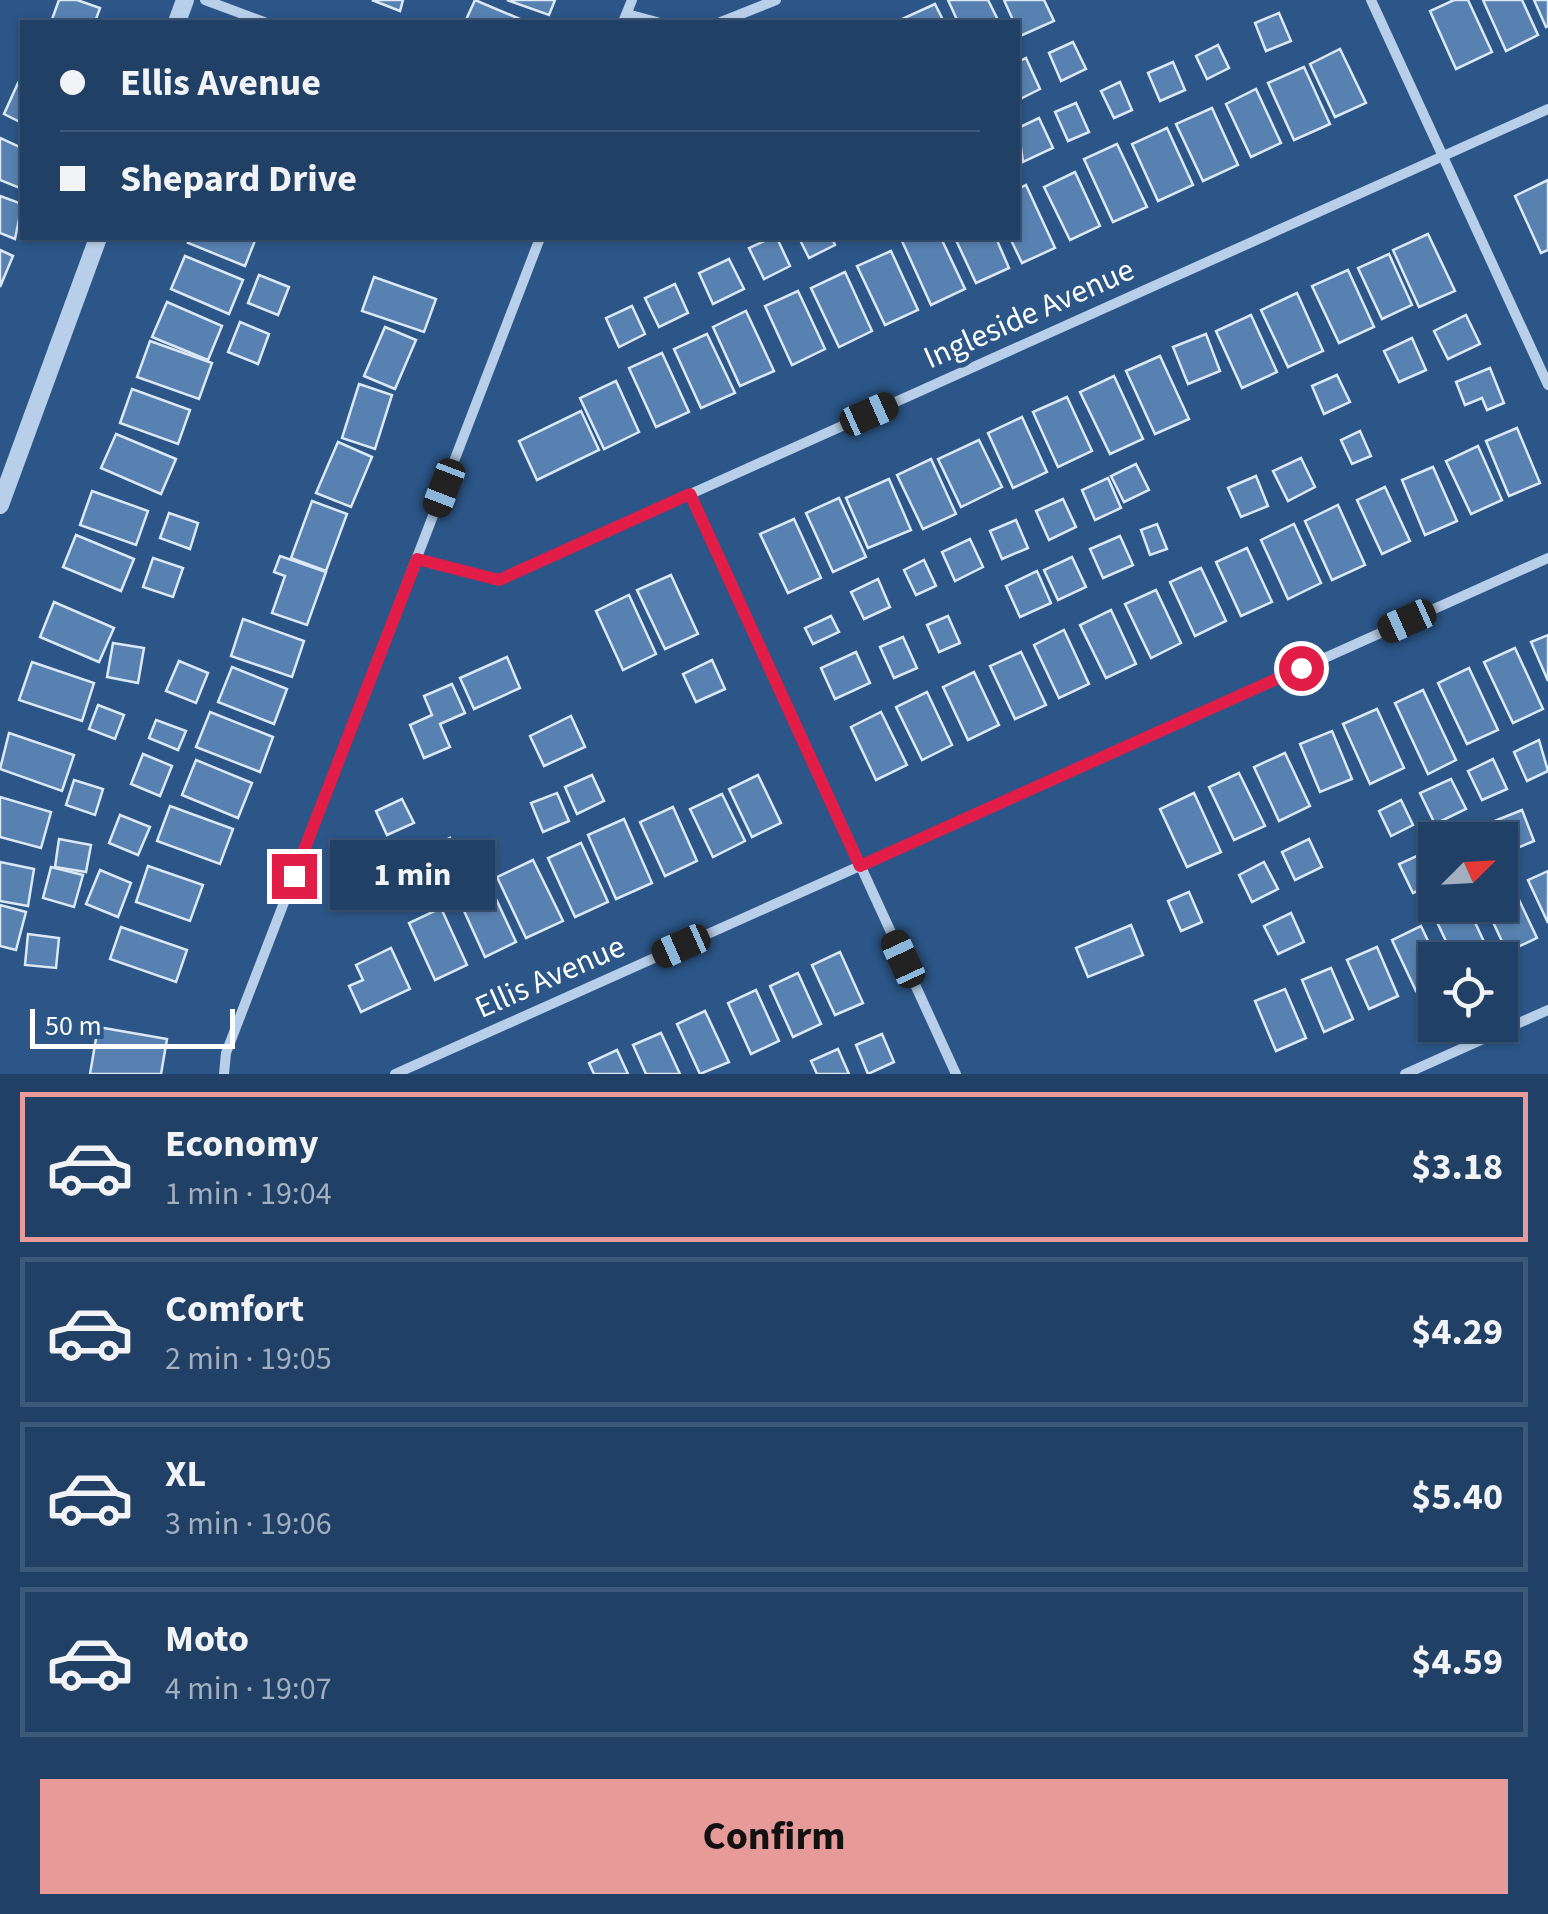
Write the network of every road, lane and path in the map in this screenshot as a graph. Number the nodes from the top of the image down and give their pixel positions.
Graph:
1 (205, 0) edge
2 (632, 0) edge
3 (776, 0) edge
4 (1371, 0) edge
5 (625, 18) edge
6 (259, 20) edge
7 (726, 20) edge
8 (1548, 109) edge
9 (1443, 156) junction
10 (97, 240) edge
11 (539, 240) edge
12 (1548, 385) edge
13 (690, 494) junction
14 (0, 505) edge
15 (1548, 558) edge
16 (417, 559) junction
17 (860, 866) junction
18 (1548, 1010) edge
19 (224, 1074) edge
20 (395, 1074) edge
21 (956, 1074) edge
22 (1405, 1074) edge

1 - 6 street
2 - 5 street
3 - 7 street
4 - 9 street
8 - 9 street, Ingleside Avenue
9 - 12 street
9 - 13 street, Ingleside Avenue
10 - 14 street
11 - 16 street
13 - 16 street, Ingleside Avenue
13 - 17 street
15 - 17 street, Ellis Avenue
16 - 19 street
17 - 20 street, Ellis Avenue
17 - 21 street
18 - 22 street

